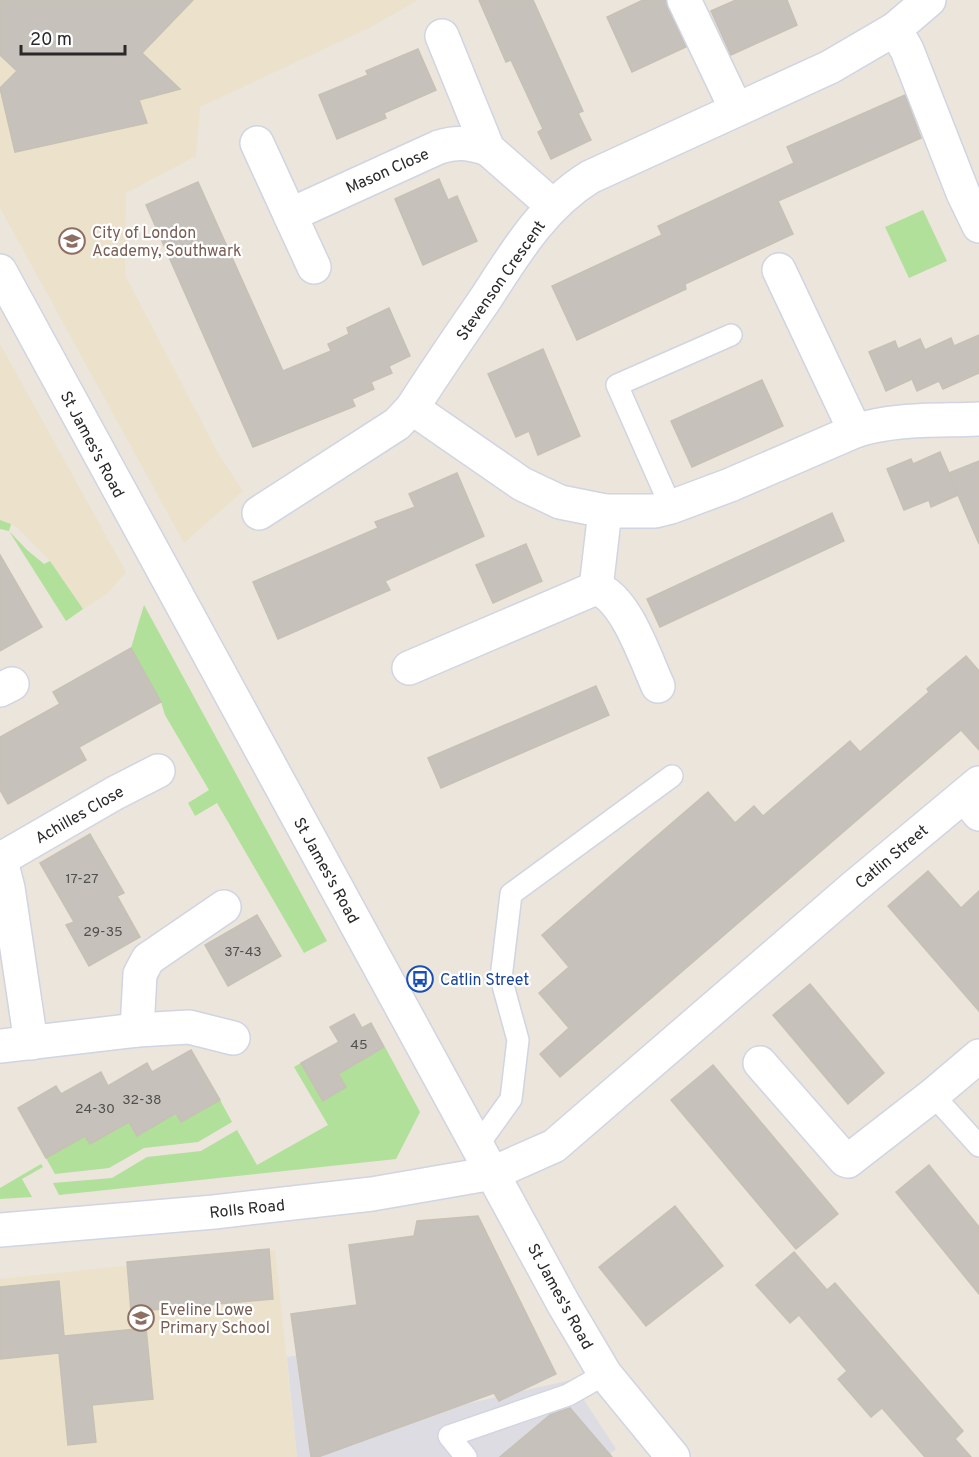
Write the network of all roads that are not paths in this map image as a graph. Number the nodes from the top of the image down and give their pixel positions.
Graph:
1 (684, 0) edge
2 (929, 0) edge
3 (895, 28) junction
4 (442, 36) dead end
5 (736, 109) junction
6 (257, 143) dead end
7 (488, 149) junction
8 (971, 189) edge
9 (553, 206) junction
10 (290, 215) junction
11 (979, 226) edge
12 (314, 267) dead end
13 (779, 270) dead end
14 (0, 271) edge
15 (730, 335) dead end
16 (412, 408) junction
17 (979, 419) edge
18 (855, 430) junction
19 (671, 507) junction
20 (605, 511) junction
21 (259, 513) dead end
22 (596, 588) junction
23 (409, 668) dead end
24 (658, 686) dead end
25 (158, 771) dead end
26 (672, 776) dead end
27 (974, 798) edge
28 (1, 858) edge
29 (224, 907) dead end
30 (137, 1030) junction
31 (233, 1038) dead end
32 (16, 1044) edge
33 (979, 1056) edge
34 (760, 1063) dead end
35 (933, 1095) junction
36 (979, 1146) edge
37 (485, 1159) junction
38 (0, 1230) edge
39 (605, 1374) junction
40 (466, 1457) edge
41 (673, 1457) edge

1 - 5 street
2 - 3 street, Stevenson Crescent
3 - 5 street, Stevenson Crescent
3 - 8 street
4 - 7 street, Mason Close
5 - 9 street, Stevenson Crescent
6 - 10 street
7 - 9 street, Mason Close
7 - 10 street, Mason Close
8 - 11 street
9 - 16 street, Stevenson Crescent
10 - 12 street
13 - 18 street
14 - 37 street, St James's Road
15 - 19 lane
16 - 20 street
16 - 21 street, Stevenson Crescent
17 - 18 street
18 - 19 street
19 - 20 street
20 - 22 street
22 - 23 street
22 - 24 street
25 - 28 street, Achilles Close
26 - 37 lane
27 - 37 street, Catlin Street
28 - 32 street, Achilles Close
29 - 30 street
30 - 31 street, Achilles Close
30 - 32 street, Achilles Close
33 - 35 street
34 - 35 street
35 - 36 lane
37 - 38 street, Rolls Road
37 - 39 street, St James's Road
39 - 40 lane
39 - 41 street, St James's Road

